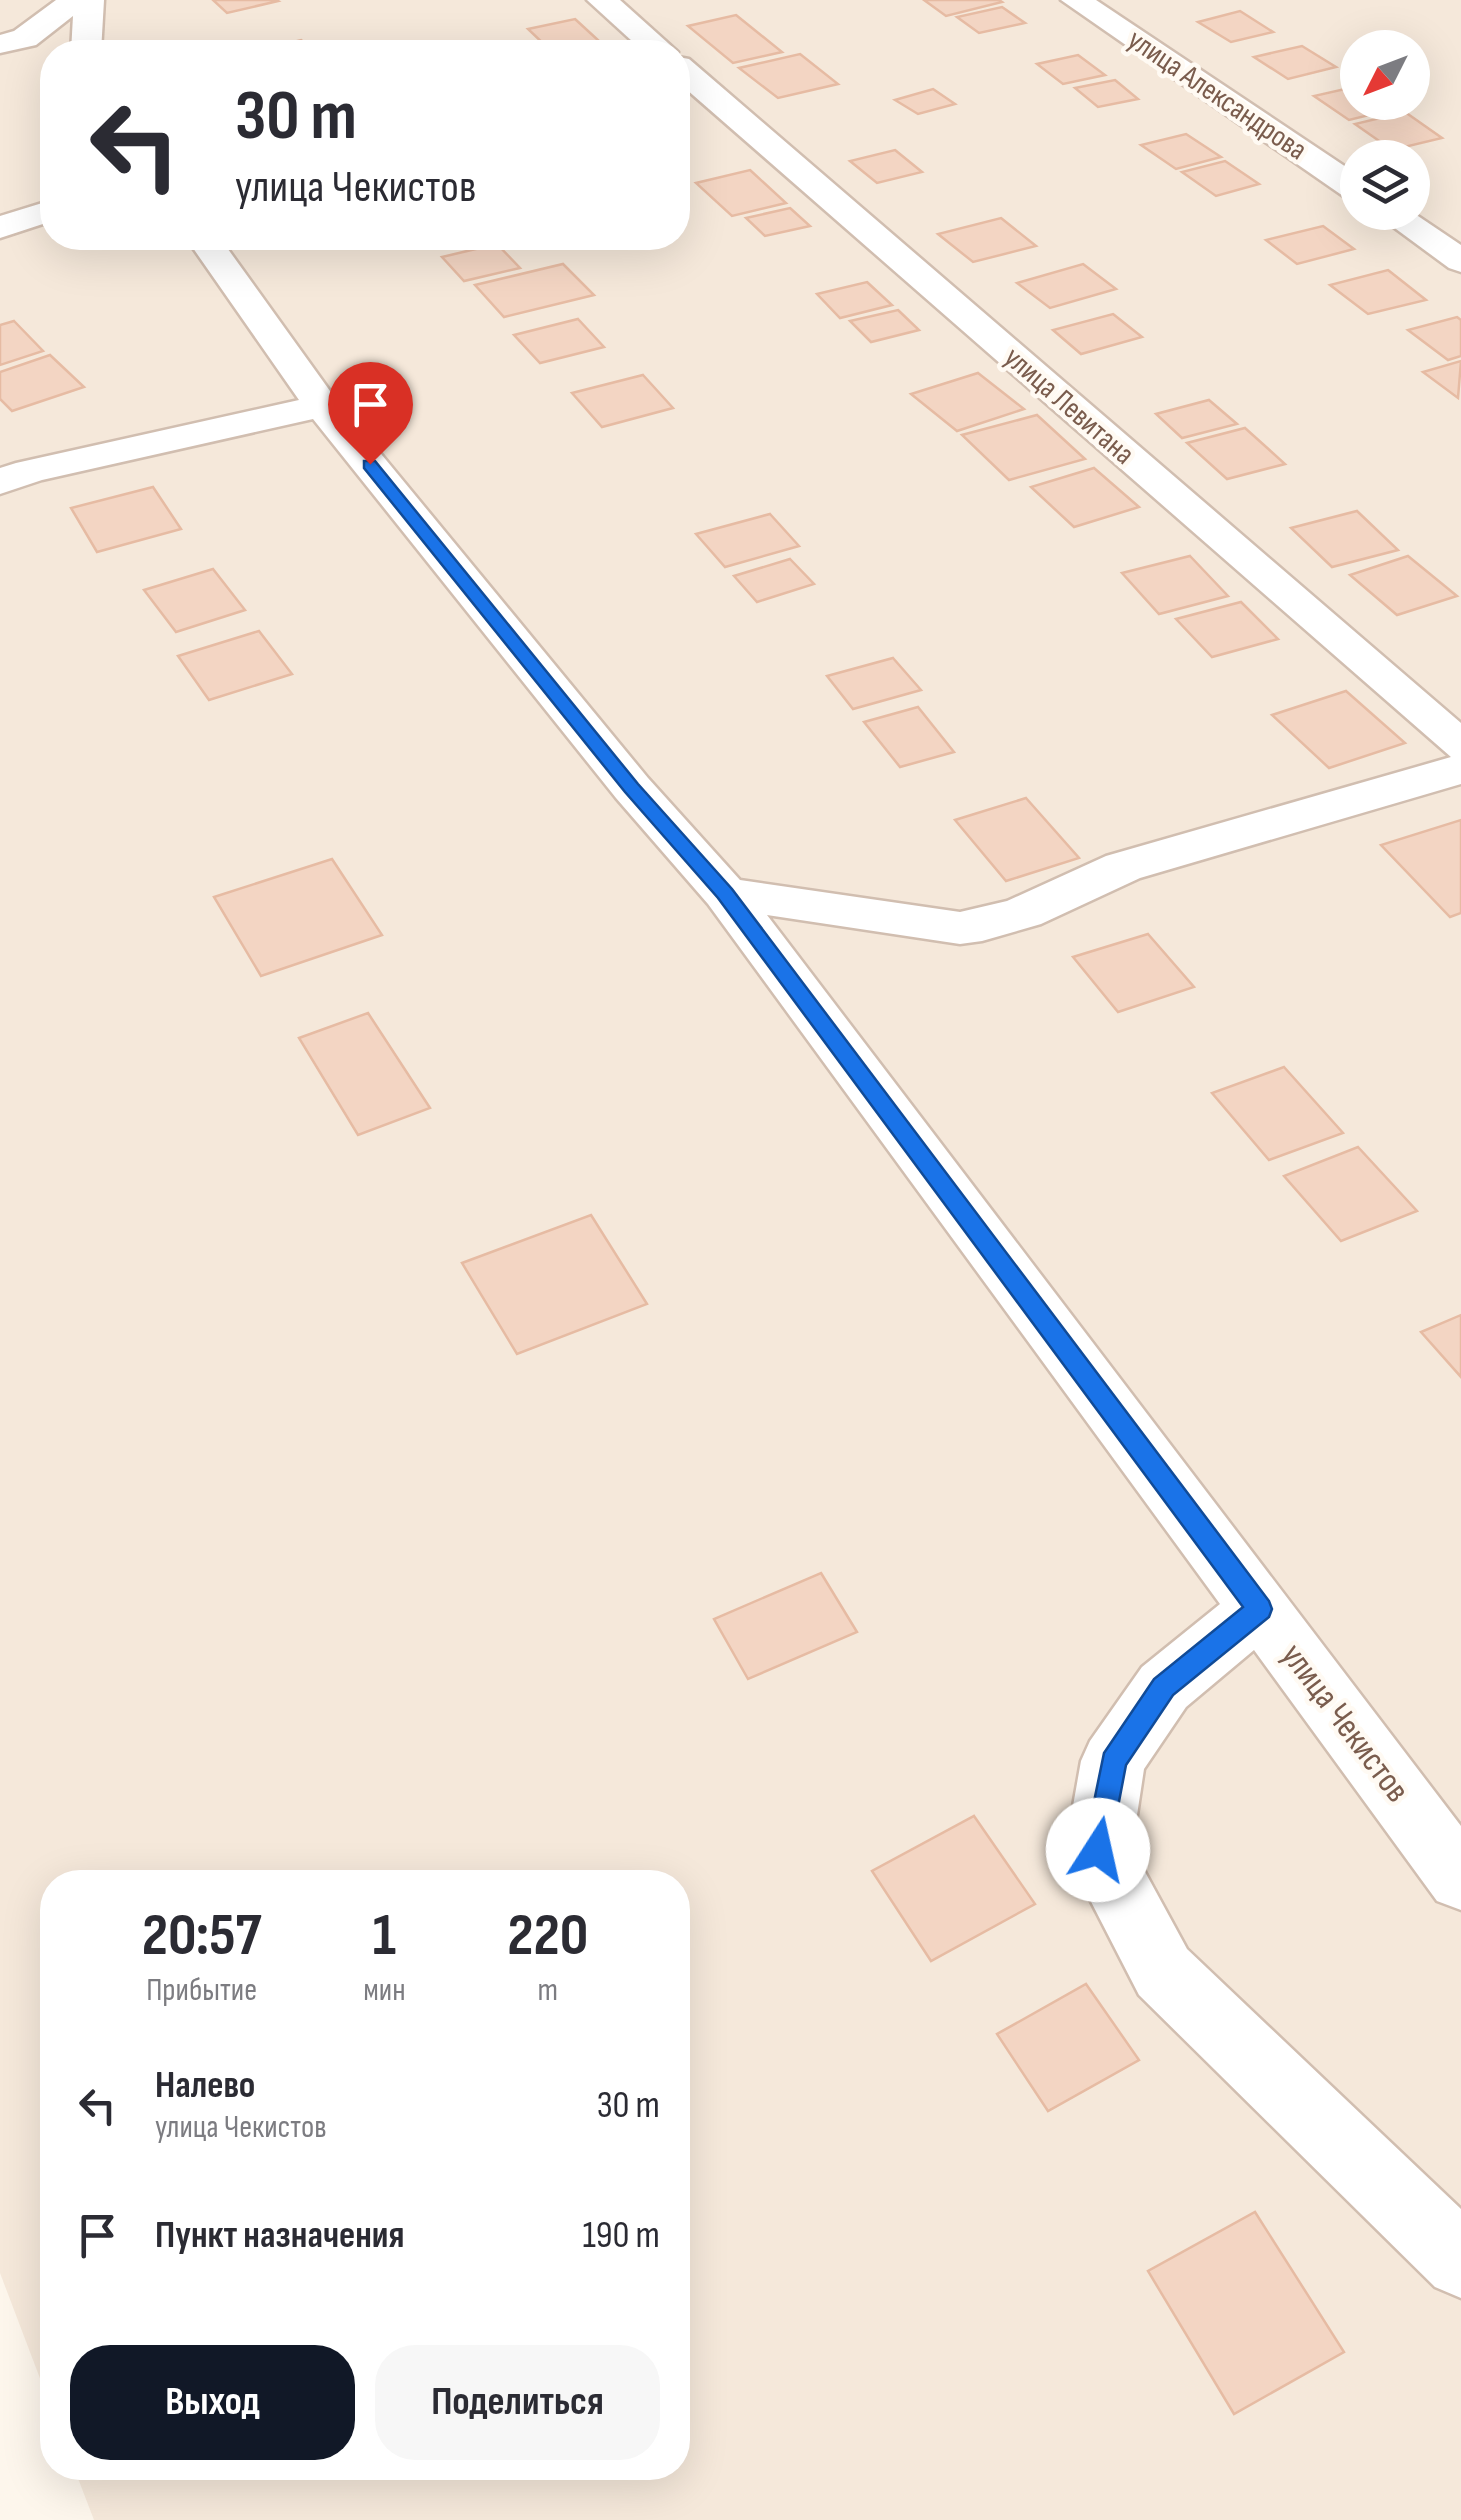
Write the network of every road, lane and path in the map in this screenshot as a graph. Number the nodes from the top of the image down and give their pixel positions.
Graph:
1 (75, 0) edge
2 (89, 0) edge
3 (602, 0) edge
4 (1076, 0) edge
5 (87, 40) edge
6 (648, 40) edge
7 (0, 44) edge
8 (690, 76) edge
9 (1340, 178) edge
10 (40, 214) edge
11 (0, 228) edge
12 (1417, 230) edge
13 (212, 250) edge
14 (1461, 260) edge
15 (322, 406) junction
16 (0, 482) edge
17 (1461, 746) edge
18 (1461, 769) edge
19 (725, 893) junction
20 (1260, 1609) junction
21 (1461, 1879) edge
22 (1461, 2261) edge

1 - 7 street
2 - 5 street
3 - 6 street
4 - 9 street, улица Александрова
8 - 17 street, улица Левитана
10 - 11 street
12 - 14 street
13 - 15 street, улица Чекистов
15 - 16 street
15 - 19 street, улица Чекистов
18 - 19 street
19 - 20 street, улица Чекистов
20 - 21 street, улица Чекистов
20 - 22 street

